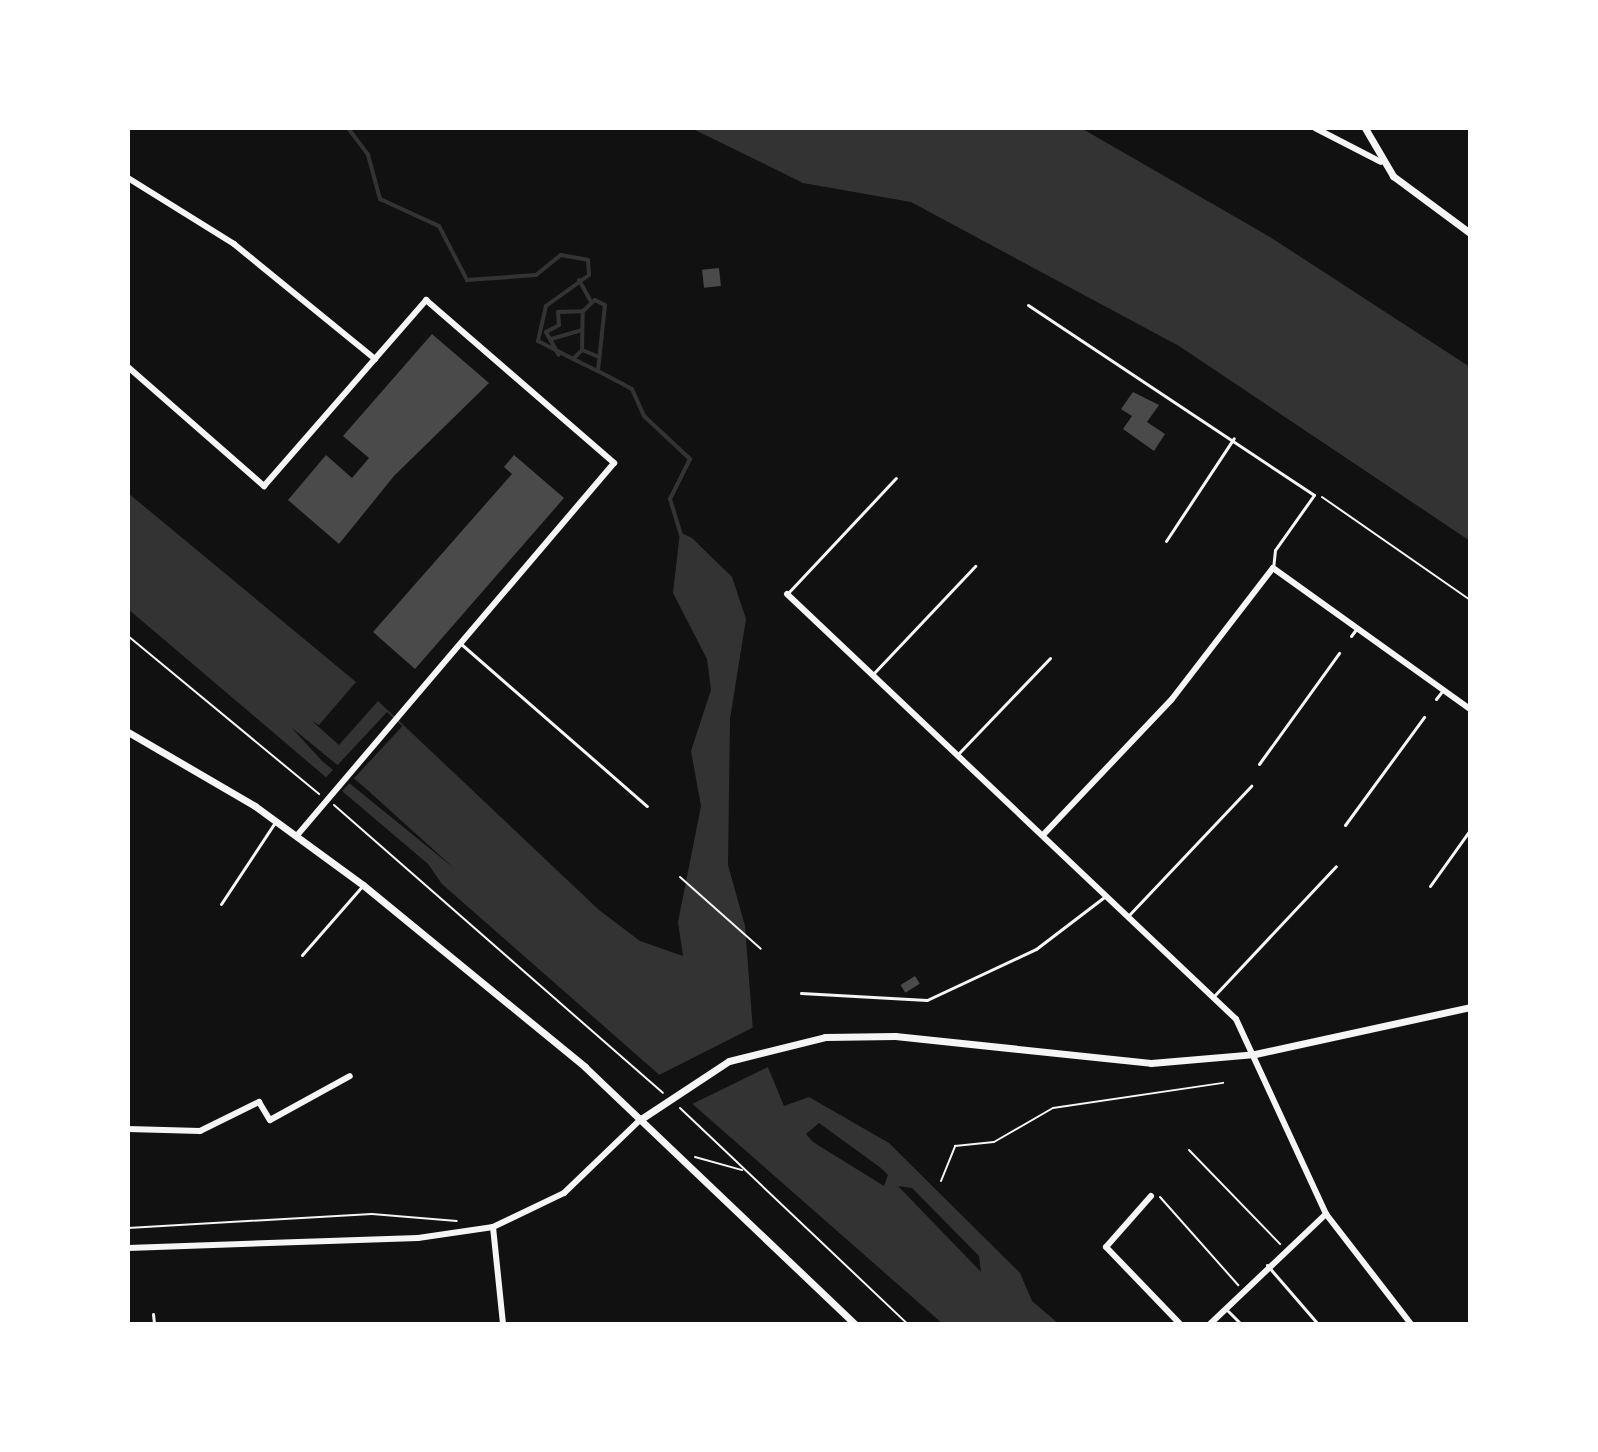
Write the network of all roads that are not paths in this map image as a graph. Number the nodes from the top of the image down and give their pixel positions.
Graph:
1 (1315, 128) edge
2 (1365, 128) edge
3 (1381, 162) junction
4 (128, 178) edge
5 (1470, 233) edge
6 (1028, 305) dead end
7 (375, 359) junction
8 (128, 367) edge
9 (1234, 438) junction
10 (896, 478) dead end
11 (1166, 541) dead end
12 (975, 566) dead end
13 (1273, 568) junction
14 (787, 594) joint
15 (1357, 628) junction
16 (1351, 636) dead end
17 (460, 643) junction
18 (1339, 653) dead end
19 (1050, 658) dead end
20 (873, 674) junction
21 (1443, 690) junction
22 (1436, 699) dead end
23 (1470, 709) edge
24 (1424, 717) dead end
25 (128, 732) edge
26 (958, 754) junction
27 (1259, 764) dead end
28 (1251, 786) dead end
29 (647, 806) dead end
30 (276, 820) junction
31 (1345, 825) dead end
32 (1470, 830) edge
33 (297, 835) junction
34 (1043, 835) junction
35 (1336, 866) dead end
36 (363, 885) junction
37 (1430, 886) dead end
38 (1107, 895) junction
39 (221, 904) dead end
40 (1129, 915) junction
41 (302, 955) dead end
42 (801, 993) dead end
43 (1214, 996) junction
44 (1470, 1007) edge
45 (1255, 1054) junction
46 (350, 1076) dead end
47 (641, 1119) junction
48 (128, 1129) edge
49 (1151, 1196) dead end
50 (1326, 1214) junction
51 (493, 1227) junction
52 (128, 1248) edge
53 (1267, 1265) junction
54 (1225, 1308) junction
55 (153, 1314) dead end
56 (154, 1324) edge
57 (503, 1324) edge
58 (855, 1324) edge
59 (1180, 1324) edge
60 (1210, 1324) edge
61 (1241, 1324) edge
62 (1318, 1324) edge
63 (1411, 1324) edge

1 - 3 street
2 - 3 street
3 - 5 street
4 - 7 street
6 - 9 lane
7 - 8 street
7 - 17 street
9 - 11 lane
9 - 13 lane
10 - 14 lane
12 - 20 lane
13 - 15 street
13 - 34 street
14 - 20 street
15 - 16 lane
15 - 21 street
17 - 29 lane
17 - 33 street
18 - 27 lane
19 - 26 lane
20 - 26 street
21 - 22 lane
21 - 23 street
24 - 31 lane
25 - 30 street
26 - 34 street
28 - 40 lane
30 - 33 street
30 - 39 lane
32 - 37 lane
33 - 36 street
34 - 38 street
35 - 43 lane
36 - 41 lane
36 - 47 street
38 - 40 street
38 - 42 lane
40 - 43 street
43 - 45 street
44 - 45 street
45 - 47 street
45 - 50 street
46 - 48 street
47 - 51 street
47 - 58 street
49 - 59 street
50 - 53 street
50 - 63 street
51 - 52 street
51 - 57 street
53 - 54 street
53 - 62 lane
54 - 60 street
54 - 61 lane
55 - 56 lane

